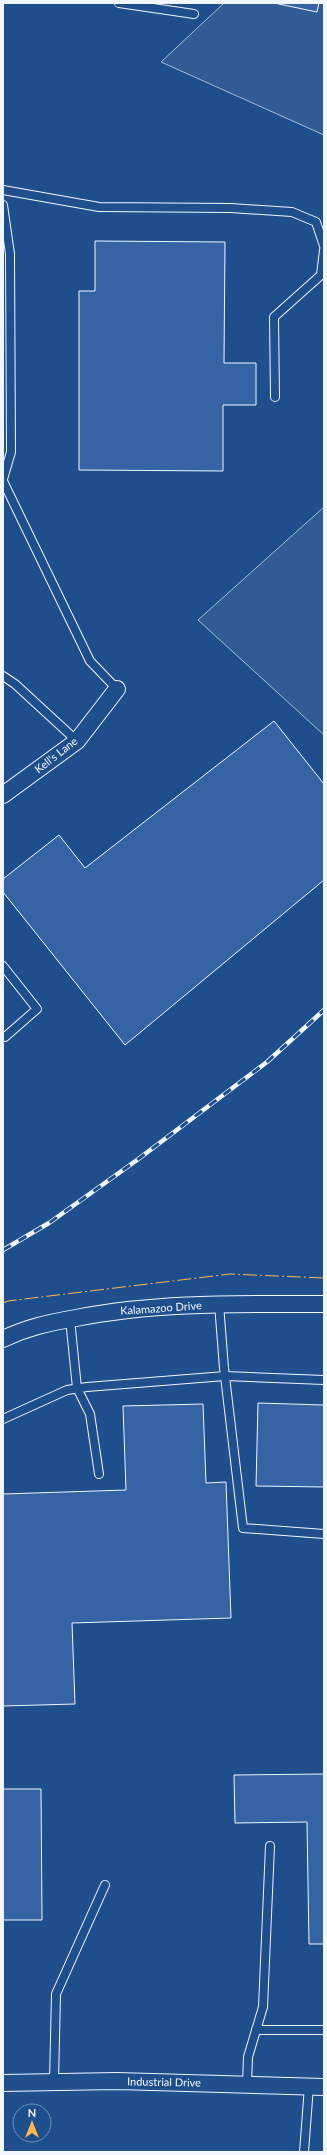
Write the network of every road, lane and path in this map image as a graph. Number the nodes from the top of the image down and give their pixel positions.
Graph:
1 (119, 3) edge
2 (194, 14) dead end
3 (3, 190) edge
4 (3, 205) edge
5 (324, 246) edge
6 (324, 250) edge
7 (275, 397) dead end
8 (3, 480) edge
9 (3, 676) edge
10 (117, 689) joint
11 (77, 741) junction
12 (3, 795) edge
13 (3, 966) edge
14 (3, 1036) edge
15 (219, 1304) junction
16 (324, 1304) edge
17 (70, 1319) junction
18 (3, 1339) edge
19 (225, 1376) junction
20 (324, 1380) edge
21 (77, 1388) junction
22 (3, 1418) edge
23 (99, 1474) dead end
24 (324, 1534) edge
25 (270, 1846) dead end
26 (105, 1885) dead end
27 (256, 2030) junction
28 (324, 2030) edge
29 (54, 2082) junction
30 (3, 2083) edge
31 (247, 2084) junction
32 (316, 2086) edge
33 (304, 2152) edge

1 - 2 lane
3 - 5 lane
4 - 8 lane
6 - 7 lane
8 - 10 lane
9 - 11 lane
10 - 11 street, Kell's Lane
11 - 12 street, Kell's Lane
13 - 14 lane
15 - 16 street, Kalamazoo Drive
15 - 17 street, Kalamazoo Drive
15 - 19 lane
17 - 18 street, Kalamazoo Drive
17 - 21 lane
19 - 20 lane
19 - 21 lane
19 - 24 lane
21 - 22 lane
21 - 23 lane
25 - 27 lane
26 - 29 lane
27 - 28 lane
27 - 31 lane
29 - 30 street, Industrial Drive
29 - 31 street, Industrial Drive
31 - 32 street, Industrial Drive
32 - 33 lane

